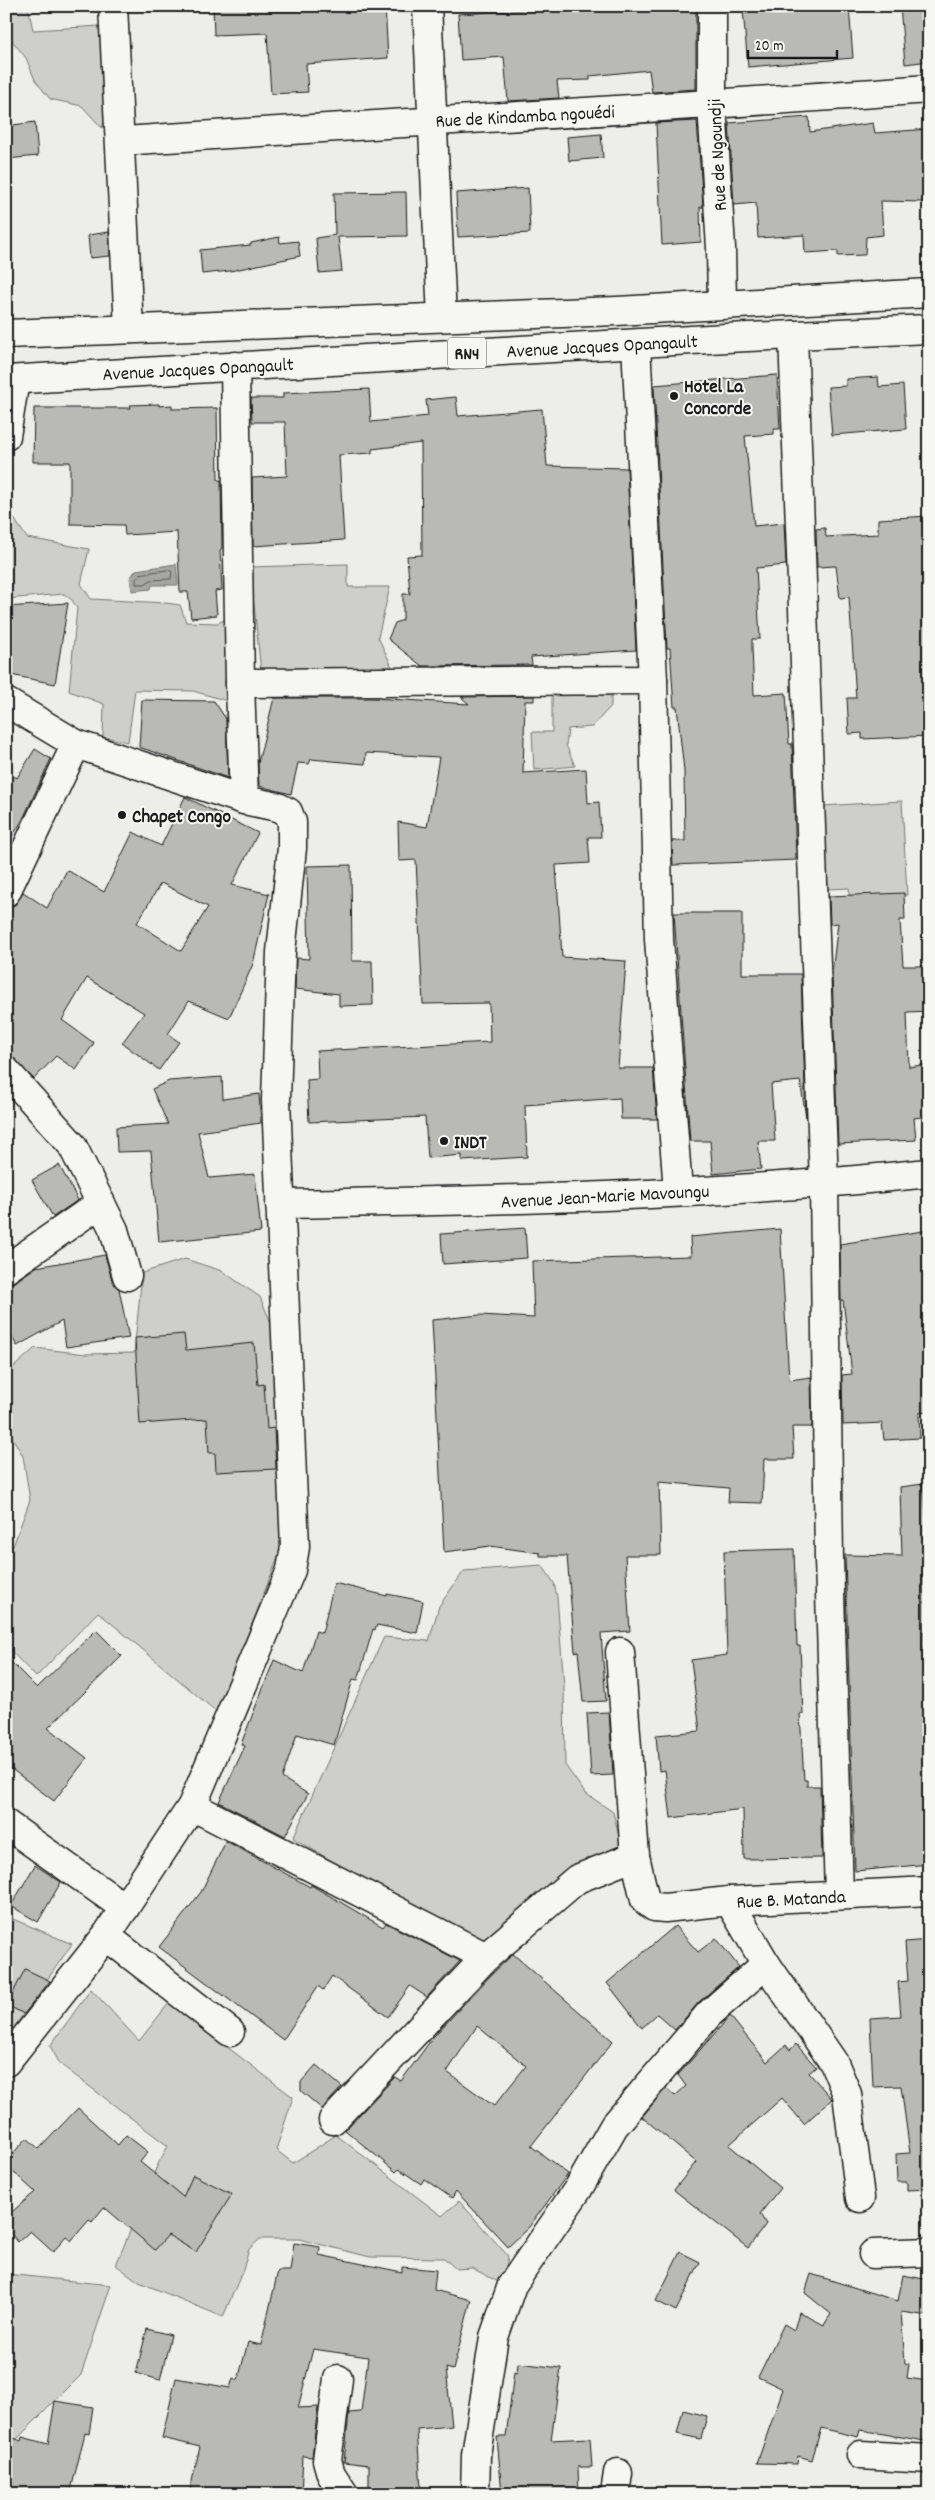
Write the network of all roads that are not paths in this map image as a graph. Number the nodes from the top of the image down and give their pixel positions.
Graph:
1 (113, 6) edge
2 (427, 6) edge
3 (712, 6) edge
4 (929, 90) edge
5 (712, 106) junction
6 (431, 120) junction
7 (121, 140) junction
8 (929, 293) edge
9 (722, 304) junction
10 (442, 317) junction
11 (129, 329) junction
12 (929, 329) edge
13 (6, 334) edge
14 (793, 335) junction
15 (636, 344) junction
16 (235, 366) junction
17 (11, 380) edge
18 (6, 436) edge
19 (653, 680) junction
20 (240, 683) junction
21 (6, 702) edge
22 (76, 744) junction
23 (244, 800) junction
24 (6, 892) edge
25 (6, 1071) edge
26 (929, 1172) edge
27 (824, 1184) junction
28 (678, 1191) junction
29 (101, 1203) junction
30 (280, 1204) junction
31 (6, 1269) edge
32 (127, 1276) dead end
33 (620, 1652) dead end
34 (192, 1806) junction
35 (6, 1824) edge
36 (635, 1856) junction
37 (929, 1891) edge
38 (839, 1895) junction
39 (729, 1901) junction
40 (125, 1908) junction
41 (106, 1936) junction
42 (486, 1957) junction
43 (766, 1964) junction
44 (230, 2032) dead end
45 (6, 2062) edge
46 (333, 2120) dead end
47 (860, 2198) dead end
48 (929, 2252) edge
49 (873, 2254) dead end
50 (338, 2379) dead end
51 (861, 2455) dead end
52 (929, 2459) edge
53 (344, 2494) edge
54 (475, 2494) edge

1 - 7 main road
2 - 6 main road
3 - 5 main road, Rue de Ngoundji
4 - 5 main road, Rue de Kindamba ngouédi
5 - 6 main road, Rue de Kindamba ngouédi
5 - 9 main road, Rue de Ngoundji
6 - 7 main road, Rue de Kindamba ngouédi
6 - 10 main road
7 - 11 main road
8 - 9 main road, Avenue Jacques Opangault / RN4
9 - 10 main road, Avenue Jacques Opangault / RN4
10 - 11 main road, Avenue Jacques Opangault / RN4
11 - 13 main road, Avenue Jacques Opangault / RN4
12 - 14 main road, Avenue Jacques Opangault / RN4
14 - 15 main road, Avenue Jacques Opangault / RN4
14 - 27 main road
15 - 16 main road, Avenue Jacques Opangault / RN4
15 - 19 main road
16 - 17 main road, Avenue Jacques Opangault / RN4
16 - 20 main road
17 - 18 main road
19 - 20 main road
19 - 28 main road
20 - 23 main road
21 - 22 main road
22 - 23 main road
22 - 24 main road
23 - 30 main road
25 - 29 main road
26 - 27 main road, Avenue Jean-Marie Mavoungu
27 - 28 main road, Avenue Jean-Marie Mavoungu
27 - 38 main road
28 - 30 main road, Avenue Jean-Marie Mavoungu
29 - 31 main road
29 - 32 main road
30 - 34 main road
33 - 36 main road
34 - 40 main road
34 - 42 main road
35 - 40 main road
36 - 39 main road, Rue B. Matanda
36 - 42 main road
37 - 38 main road, Rue B. Matanda
38 - 39 main road, Rue B. Matanda
39 - 43 main road
40 - 41 main road
41 - 44 main road
41 - 45 main road
42 - 46 main road
43 - 47 main road
43 - 54 main road
48 - 49 main road
50 - 53 main road
51 - 52 main road

